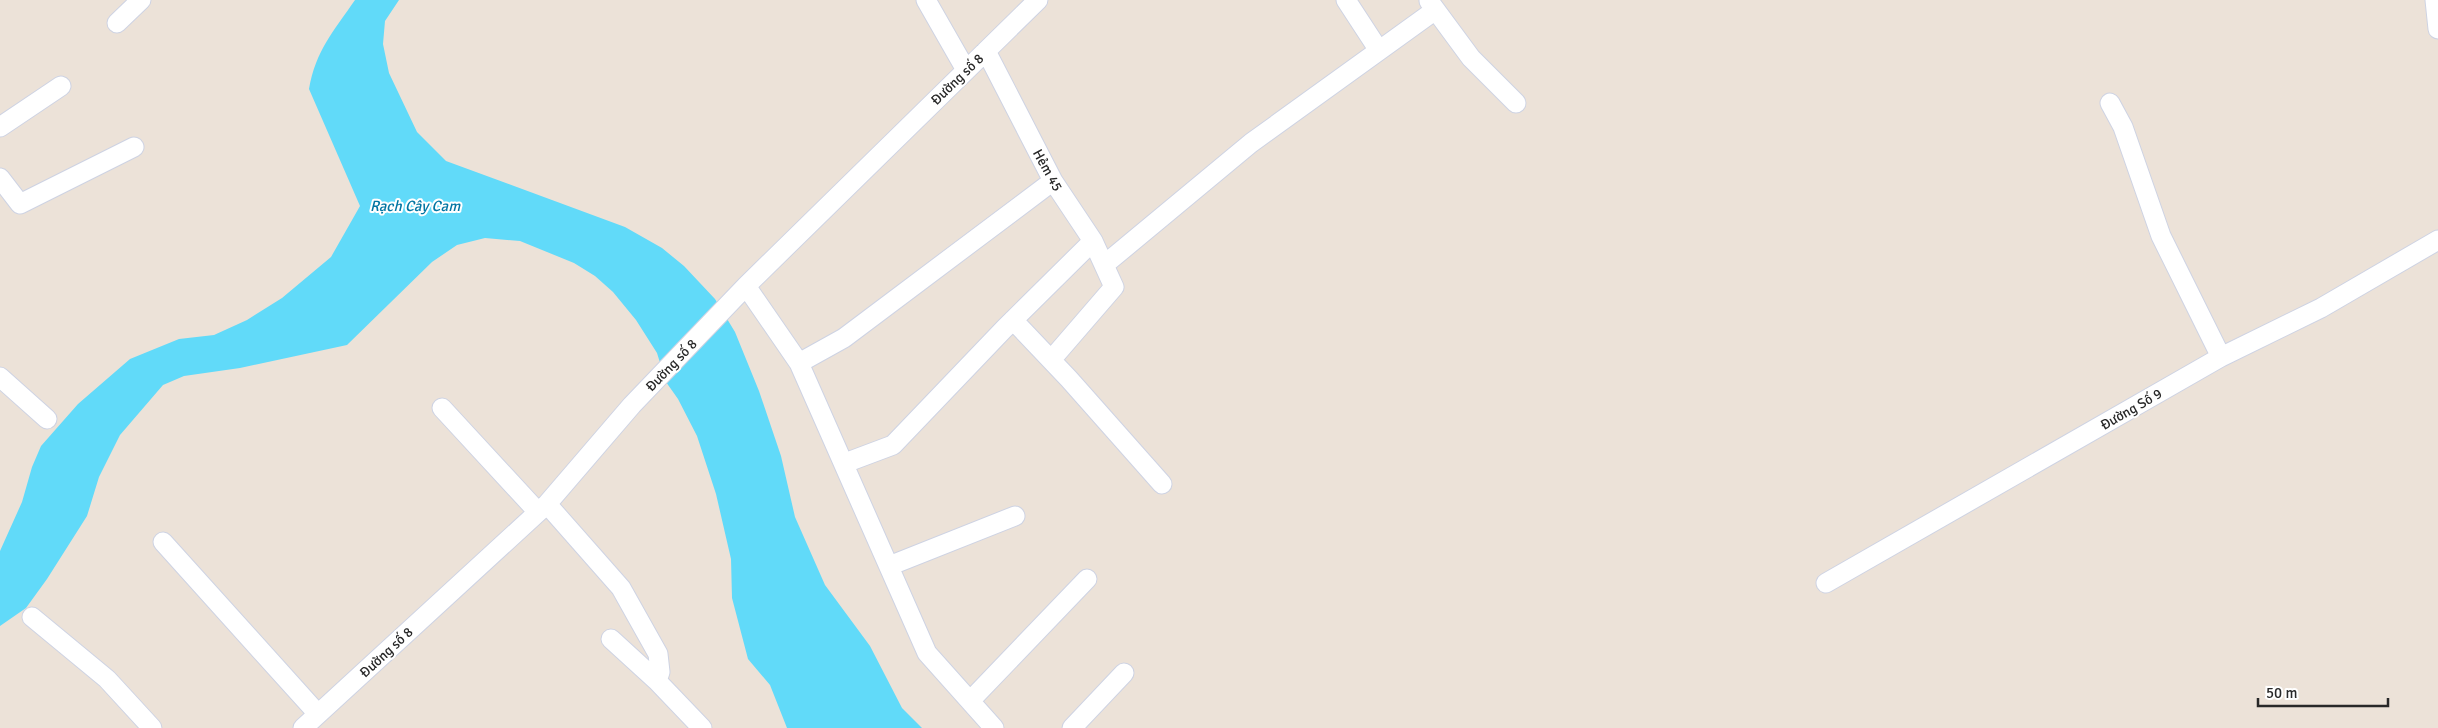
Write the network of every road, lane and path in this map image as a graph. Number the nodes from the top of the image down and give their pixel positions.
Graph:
1 (141, 0) edge
2 (926, 0) edge
3 (1038, 0) edge
4 (1346, 0) edge
5 (2435, 0) edge
6 (1431, 5) edge
7 (117, 23) dead end
8 (2438, 29) edge
9 (1378, 49) junction
10 (986, 51) junction
11 (966, 70) junction
12 (61, 86) dead end
13 (1516, 103) dead end
14 (2110, 103) dead end
15 (0, 127) edge
16 (134, 147) dead end
17 (0, 178) edge
18 (1052, 181) junction
19 (2438, 240) edge
20 (1093, 241) junction
21 (1104, 265) junction
22 (742, 290) junction
23 (1013, 320) junction
24 (2221, 357) junction
25 (1051, 360) junction
26 (799, 364) junction
27 (0, 377) edge
28 (442, 408) dead end
29 (47, 419) dead end
30 (845, 463) junction
31 (1162, 484) dead end
32 (543, 508) junction
33 (1014, 516) dead end
34 (163, 542) dead end
35 (889, 566) junction
36 (1087, 579) dead end
37 (1826, 583) dead end
38 (32, 617) dead end
39 (611, 639) dead end
40 (1124, 673) dead end
41 (657, 681) junction
42 (970, 702) junction
43 (318, 714) junction
44 (152, 728) edge
45 (303, 728) edge
46 (702, 728) edge
47 (994, 728) edge
48 (1072, 728) edge

1 - 7 street
2 - 11 street
3 - 10 street, Đường số 8
4 - 9 street
5 - 8 street
6 - 9 street
6 - 13 street
9 - 21 street
10 - 11 street, Đường số 8
10 - 18 street, Hẻm 45
11 - 22 street, Đường số 8
12 - 15 street
14 - 24 street
16 - 17 street
18 - 20 street, Hẻm 45
18 - 26 street
19 - 24 street, Đường Số 9
20 - 21 street, Hẻm 45
20 - 23 street
21 - 25 street, Hẻm 45
22 - 26 street
22 - 32 street, Đường số 8
23 - 25 street
23 - 30 street
24 - 37 street, Đường Số 9
25 - 31 street
26 - 30 street
27 - 29 street
28 - 32 street
30 - 35 street
32 - 41 street
32 - 43 street, Đường số 8
33 - 35 street
34 - 43 street
35 - 42 street
36 - 42 street
38 - 44 street
39 - 41 street
40 - 48 street
41 - 46 street
42 - 47 street
43 - 45 street, Đường số 8

